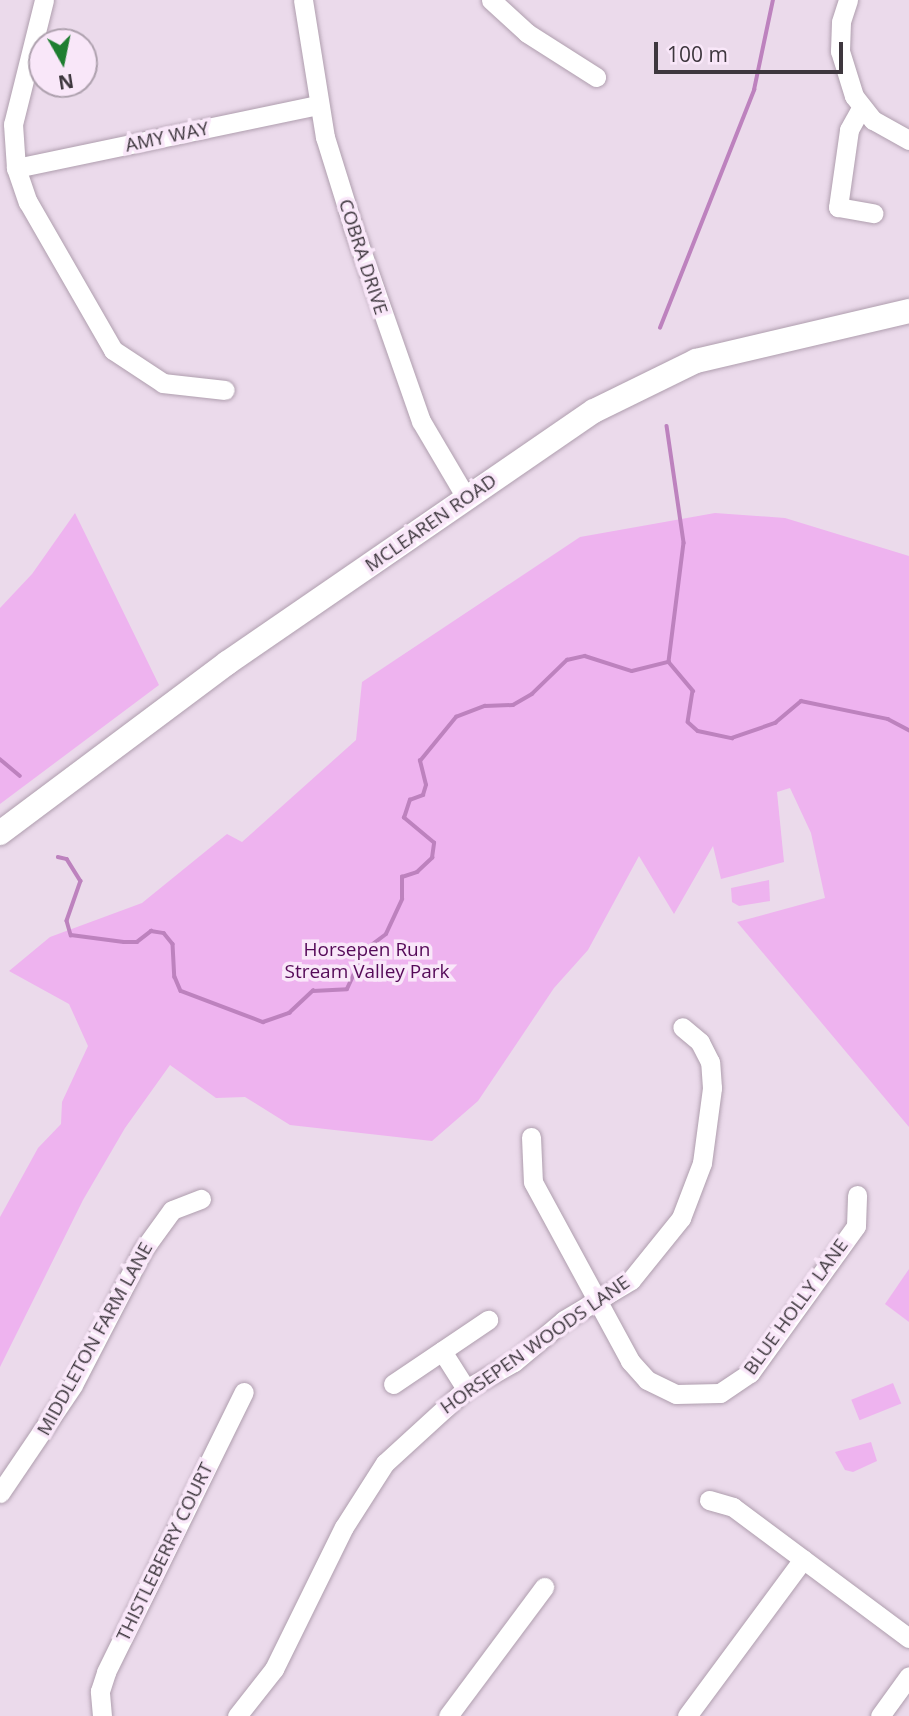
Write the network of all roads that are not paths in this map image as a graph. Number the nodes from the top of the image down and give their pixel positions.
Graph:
1 (44, 0) edge
2 (303, 0) edge
3 (491, 0) edge
4 (848, 0) edge
5 (596, 77) dead end
6 (318, 105) junction
7 (861, 108) junction
8 (909, 140) edge
9 (16, 168) junction
10 (873, 213) dead end
11 (909, 311) edge
12 (225, 390) dead end
13 (467, 499) junction
14 (0, 833) edge
15 (682, 1027) dead end
16 (531, 1137) dead end
17 (858, 1195) dead end
18 (201, 1199) dead end
19 (597, 1300) junction
20 (488, 1320) dead end
21 (442, 1351) junction
22 (393, 1384) dead end
23 (466, 1389) junction
24 (244, 1392) dead end
25 (0, 1493) edge
26 (709, 1500) dead end
27 (803, 1559) junction
28 (544, 1587) dead end
29 (909, 1638) edge
30 (909, 1676) edge
31 (102, 1716) edge
32 (237, 1716) edge
33 (448, 1716) edge
34 (687, 1716) edge
35 (880, 1716) edge

1 - 9 street
2 - 6 street, COBRA DRIVE
3 - 5 street
4 - 7 street
6 - 9 street, AMY WAY
6 - 13 street, COBRA DRIVE
7 - 8 street
7 - 10 street
9 - 12 street
11 - 13 main road, MCLEAREN ROAD
13 - 14 main road, MCLEAREN ROAD
15 - 19 street, HORSEPEN WOODS LANE
16 - 19 street, BLUE HOLLY LANE
17 - 19 street, BLUE HOLLY LANE
18 - 25 street, MIDDLETON FARM LANE
19 - 23 street, HORSEPEN WOODS LANE
20 - 21 street
21 - 22 street
21 - 23 street
23 - 32 street, HORSEPEN WOODS LANE
24 - 31 street, THISTLEBERRY COURT
26 - 27 street
27 - 29 street
27 - 34 street
28 - 33 street
30 - 35 street

